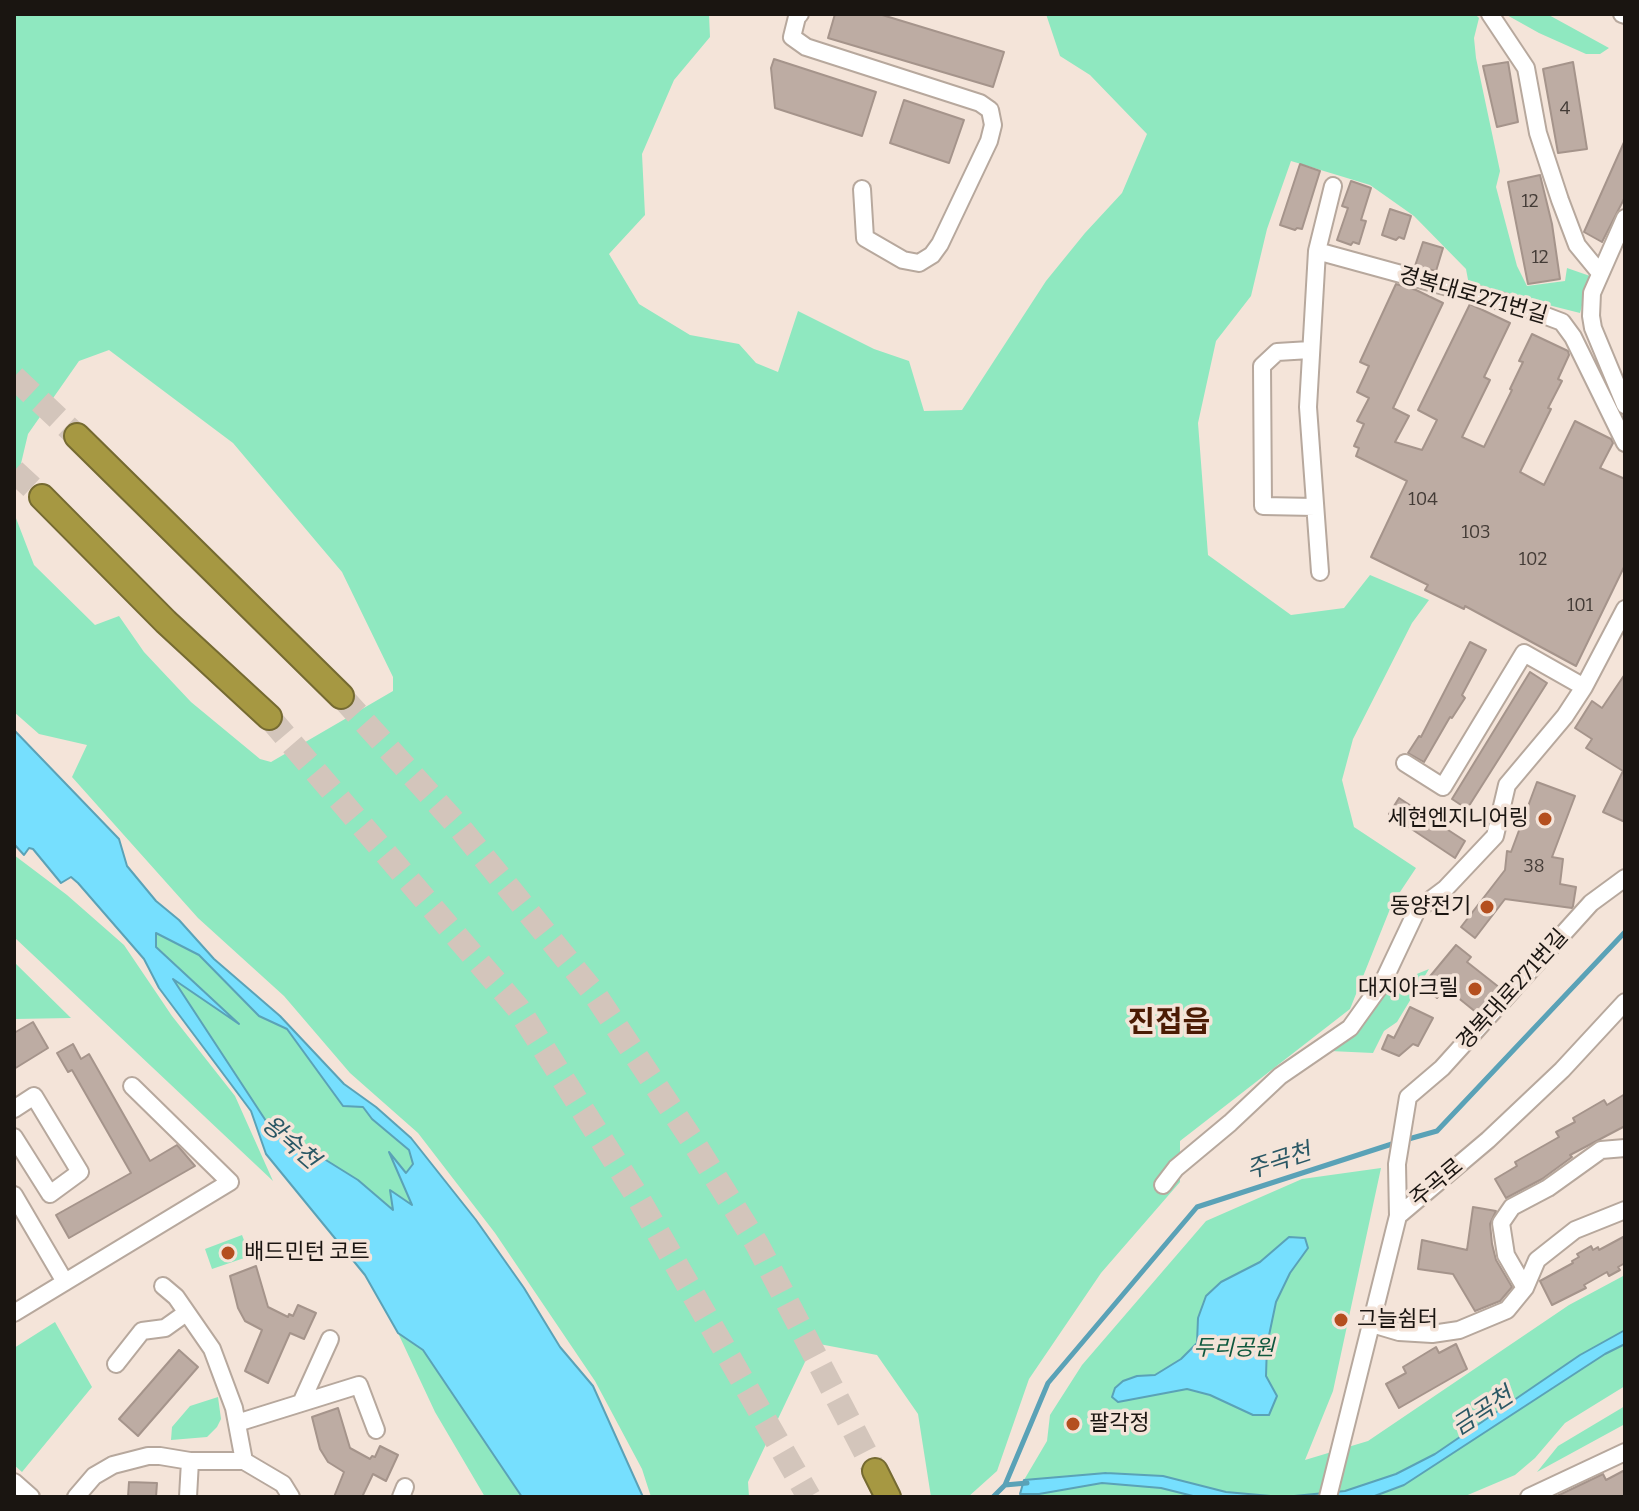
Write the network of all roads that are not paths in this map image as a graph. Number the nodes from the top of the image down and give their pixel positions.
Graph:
1 (800, 14) edge
2 (1490, 14) edge
3 (1333, 186) dead end
4 (862, 189) dead end
5 (1625, 218) edge
6 (1317, 251) junction
7 (1600, 273) junction
8 (1310, 350) junction
9 (1625, 405) edge
10 (77, 436) tunnel mouth
11 (1625, 443) edge
12 (42, 497) tunnel mouth
13 (1315, 507) junction
14 (1320, 572) dead end
15 (1625, 609) edge
16 (1584, 687) junction
17 (341, 696) tunnel mouth
18 (269, 717) tunnel mouth
19 (1405, 763) dead end
20 (1625, 878) edge
21 (1625, 1002) edge
22 (132, 1086) dead end
23 (14, 1109) edge
24 (14, 1137) edge
25 (1625, 1148) edge
26 (1163, 1185) dead end
27 (50, 1194) junction
28 (14, 1195) edge
29 (1625, 1210) edge
30 (23, 1211) junction
31 (1398, 1216) junction
32 (65, 1282) junction
33 (163, 1286) dead end
34 (1525, 1288) junction
35 (14, 1313) edge
36 (186, 1313) junction
37 (1372, 1324) junction
38 (330, 1339) dead end
39 (116, 1364) dead end
40 (301, 1403) junction
41 (237, 1423) junction
42 (376, 1430) dead end
43 (1625, 1452) edge
44 (190, 1461) junction
45 (244, 1461) junction
46 (875, 1471) tunnel mouth
47 (14, 1482) edge
48 (31, 1497) edge
49 (76, 1497) edge
50 (188, 1497) edge
51 (291, 1497) edge
52 (888, 1497) edge
53 (1328, 1497) edge
54 (1529, 1497) edge

1 - 4 street
2 - 7 street
3 - 6 street
5 - 7 street
6 - 8 street
6 - 11 street, 경복대로271번길
7 - 9 street
8 - 13 street
8 - 13 street
10 - 17 highway
12 - 18 highway
13 - 14 street
15 - 16 street
16 - 19 street
16 - 26 street
20 - 31 street, 경복대로271번길
21 - 31 street, 주곡로
22 - 32 street
23 - 27 street
24 - 27 street
25 - 34 street
27 - 30 street
28 - 30 street
29 - 34 street
30 - 32 street
31 - 37 street, 주곡로
32 - 35 street
33 - 36 street
34 - 37 street
36 - 39 street
36 - 41 street
37 - 53 street, 주곡로
38 - 40 street
40 - 41 street
40 - 42 street
41 - 45 street
43 - 54 street
44 - 45 street
44 - 49 street
44 - 50 street
45 - 51 street
46 - 52 highway
47 - 48 street

